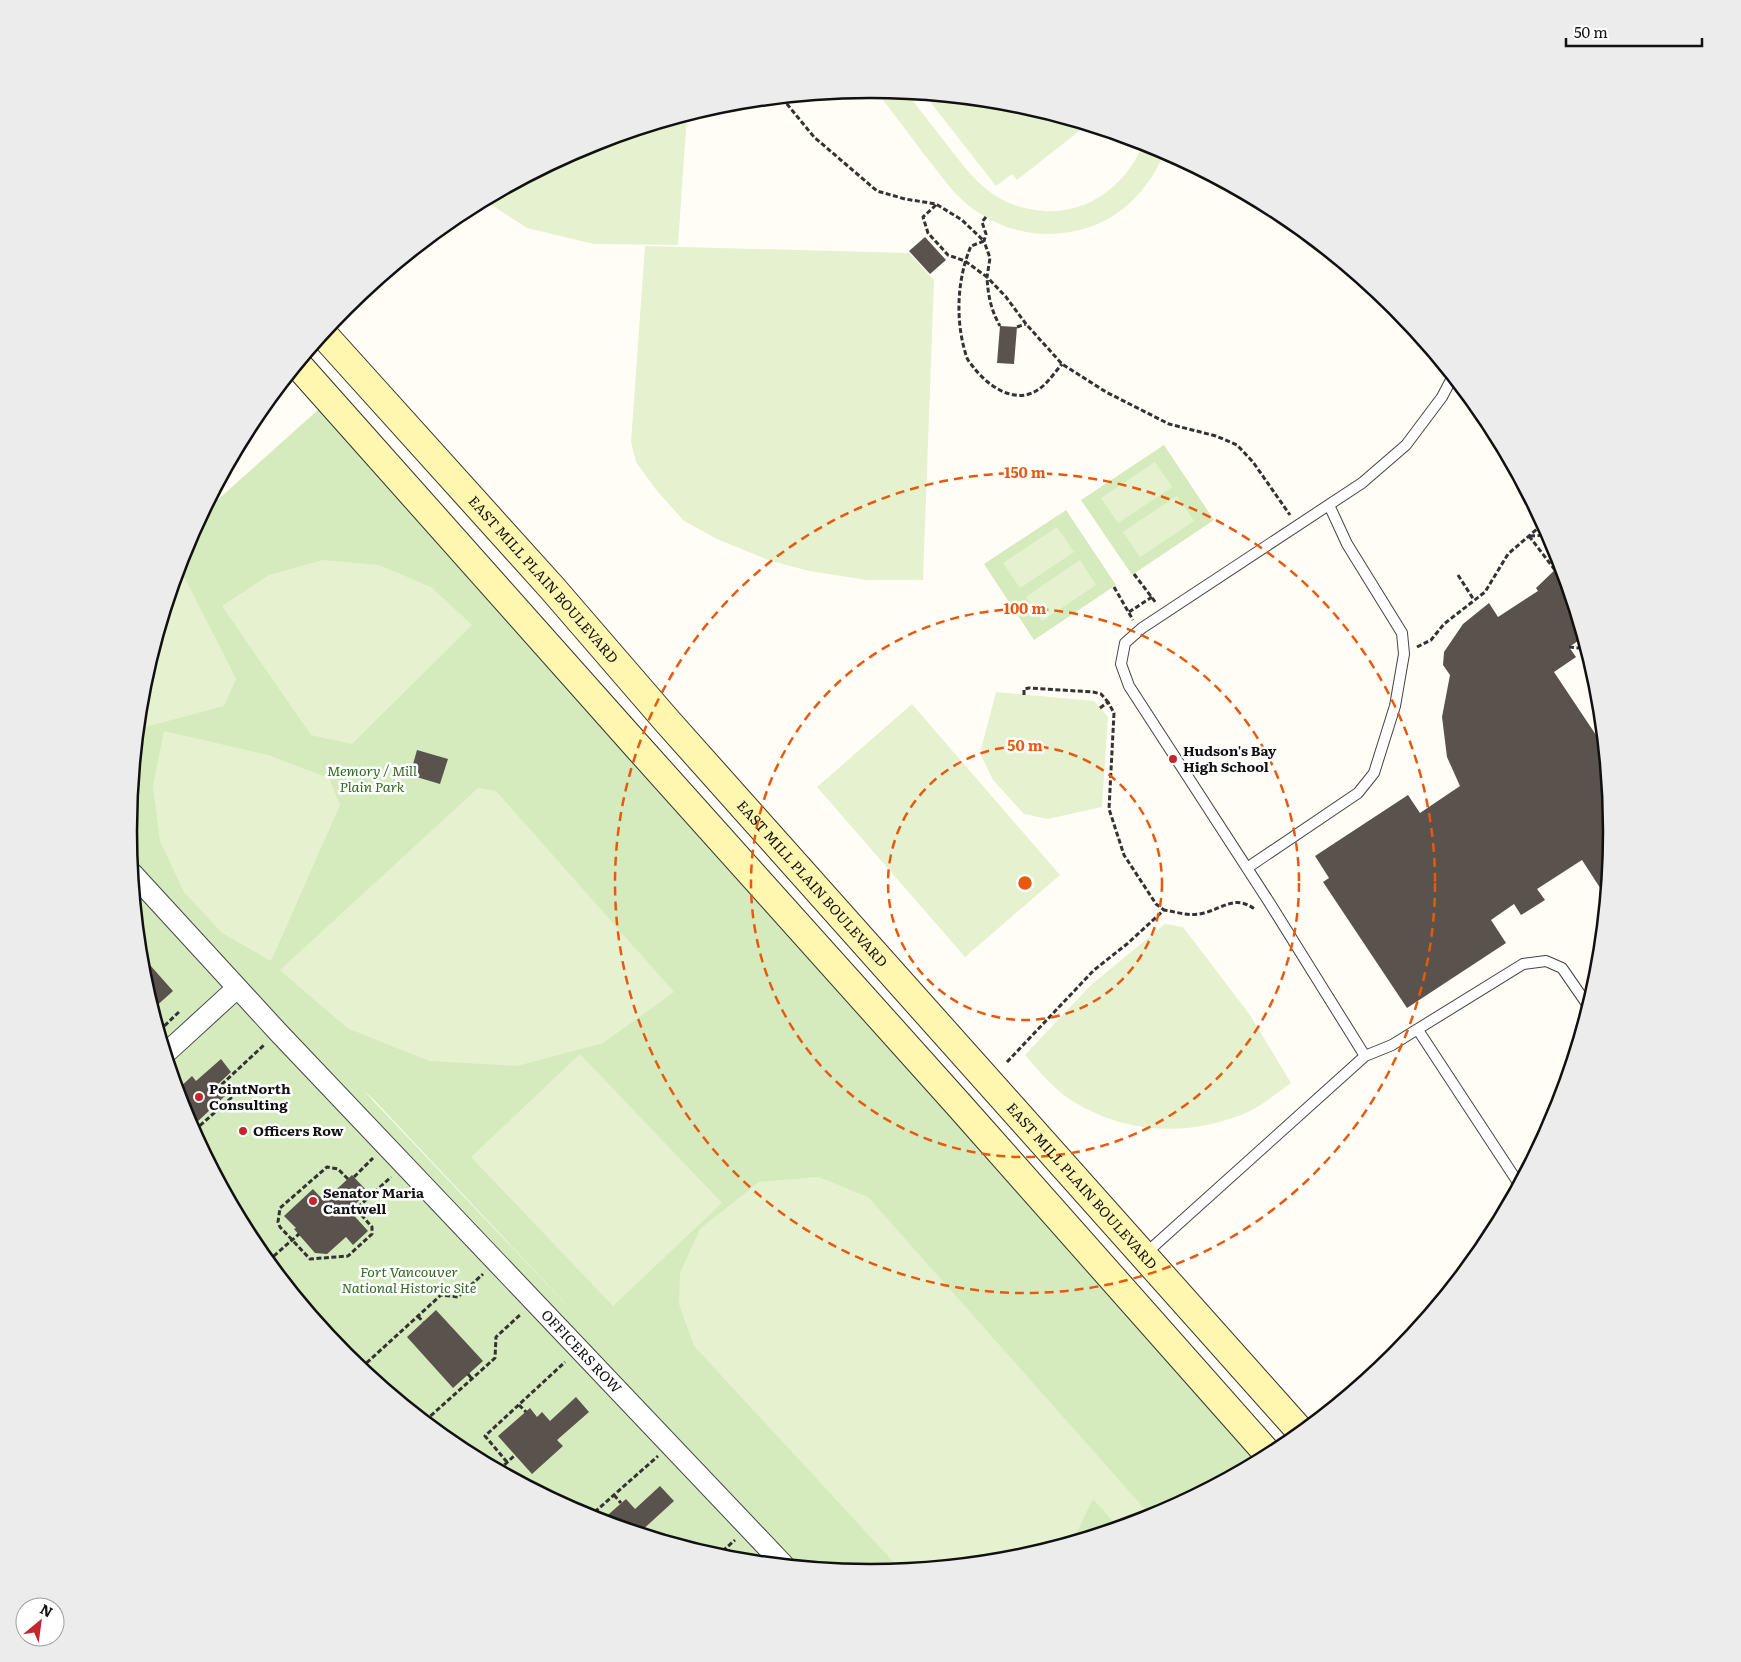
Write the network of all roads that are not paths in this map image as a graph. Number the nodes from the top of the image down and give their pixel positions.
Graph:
1 (327, 338) edge
2 (301, 369) edge
3 (1450, 382) edge
4 (1329, 505) junction
5 (1247, 868) junction
6 (139, 882) edge
7 (237, 988) junction
8 (1584, 1000) edge
9 (1418, 1030) junction
10 (170, 1049) edge
11 (1365, 1056) junction
12 (1516, 1178) edge
13 (1144, 1255) junction
14 (1297, 1427) edge
15 (1265, 1449) edge
16 (778, 1558) edge

1 - 13 main road, EAST MILL PLAIN BOULEVARD
2 - 15 main road
3 - 4 lane
4 - 5 lane
4 - 5 lane
5 - 11 lane
6 - 7 street, OFFICERS ROW
7 - 10 street
7 - 16 street, OFFICERS ROW
8 - 9 lane
9 - 11 lane
9 - 12 lane
11 - 13 lane
13 - 14 main road, EAST MILL PLAIN BOULEVARD

